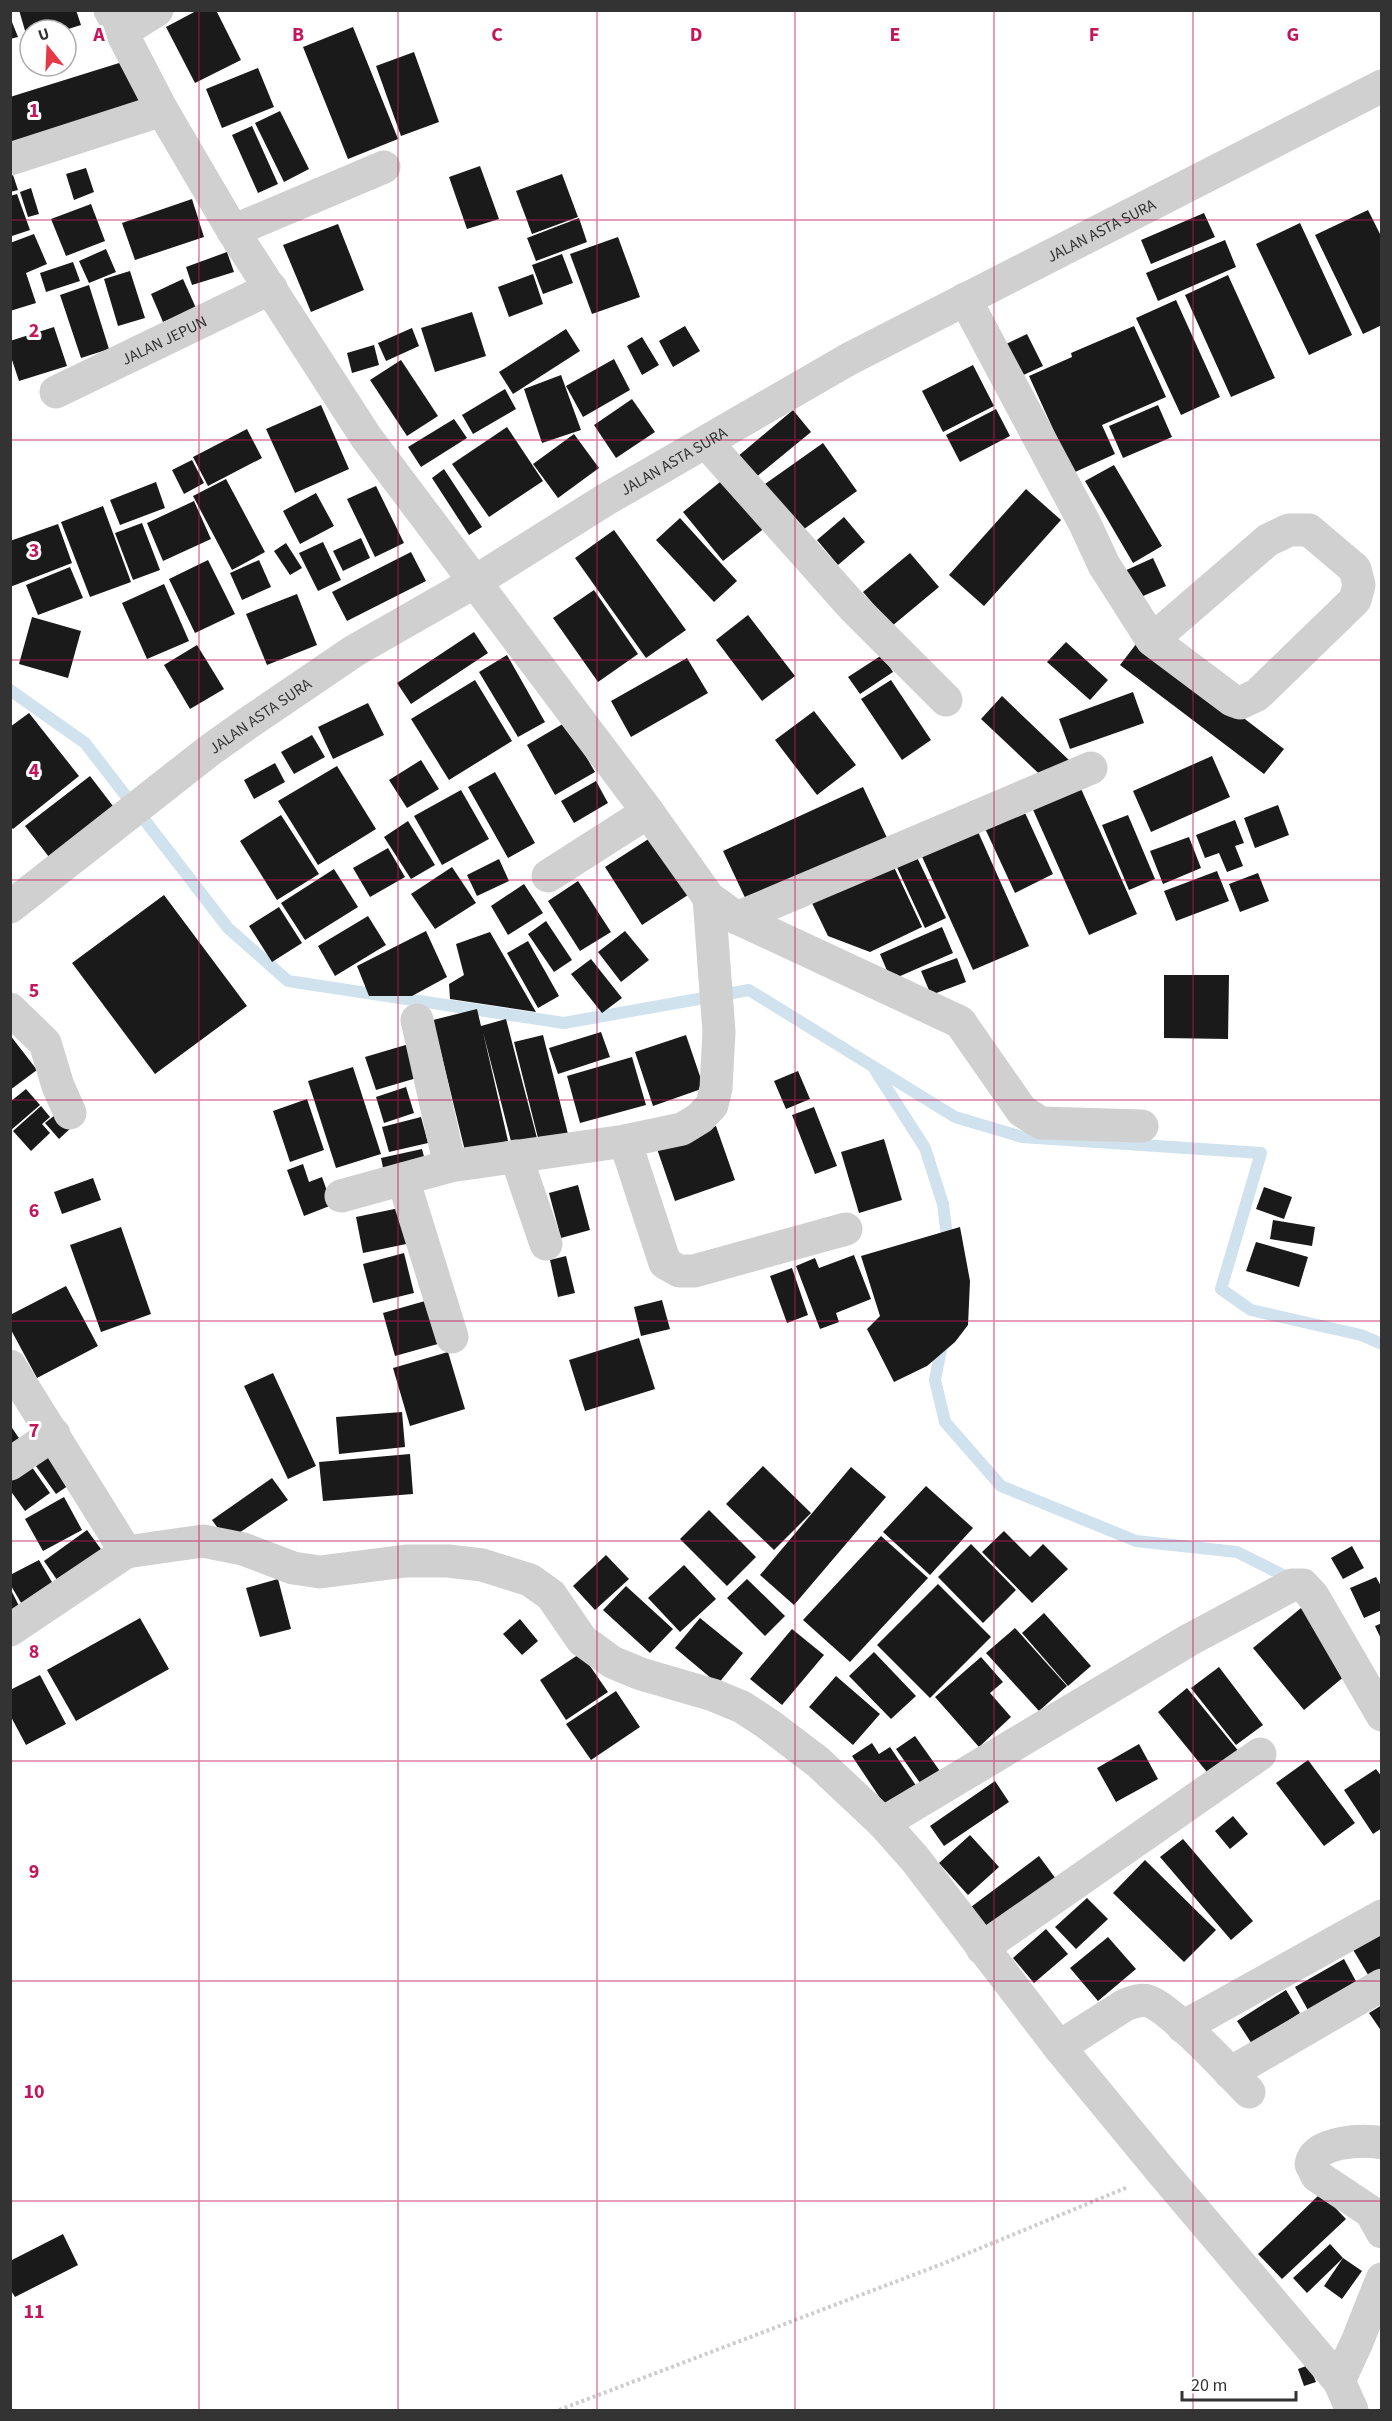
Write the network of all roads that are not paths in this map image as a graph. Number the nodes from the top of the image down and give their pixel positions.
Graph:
1 (157, 10) edge
2 (116, 21) edge
3 (1382, 86) edge
4 (162, 110) junction
5 (10, 159) edge
6 (384, 167) dead end
7 (233, 231) junction
8 (271, 288) junction
9 (965, 299) junction
10 (56, 392) dead end
11 (706, 442) junction
12 (473, 583) junction
13 (1152, 640) junction
14 (945, 700) dead end
15 (1091, 768) dead end
16 (648, 812) junction
17 (548, 876) dead end
18 (709, 898) junction
19 (10, 907) edge
20 (736, 918) junction
21 (10, 1009) edge
22 (417, 1020) dead end
23 (70, 1113) dead end
24 (1142, 1126) dead end
25 (625, 1141) junction
26 (516, 1156) junction
27 (450, 1166) junction
28 (402, 1179) junction
29 (341, 1196) dead end
30 (846, 1229) dead end
31 (546, 1244) dead end
32 (452, 1337) dead end
33 (10, 1366) edge
34 (54, 1434) junction
35 (10, 1464) edge
36 (126, 1552) junction
37 (10, 1630) edge
38 (1382, 1715) edge
39 (1260, 1754) dead end
40 (883, 1823) junction
41 (1382, 1916) edge
42 (982, 1948) junction
43 (1382, 1985) edge
44 (1183, 2027) junction
45 (1059, 2047) junction
46 (1382, 2143) edge
47 (1382, 2232) edge
48 (1382, 2279) edge
49 (1339, 2380) junction
50 (1352, 2410) edge

1 - 2 street
2 - 4 street
3 - 9 street, JALAN ASTA SURA
4 - 5 street
4 - 7 street
6 - 7 street
7 - 8 street
8 - 10 street, JALAN JEPUN
8 - 12 street
9 - 11 street, JALAN ASTA SURA
9 - 13 street
11 - 12 street, JALAN ASTA SURA
11 - 14 street
12 - 16 street
12 - 19 street, JALAN ASTA SURA
13 - 13 street
15 - 20 street
16 - 17 street
16 - 18 street
18 - 20 street
18 - 25 street
20 - 24 street
21 - 23 street
22 - 27 street
25 - 26 street
25 - 30 street
26 - 27 street
26 - 31 street
27 - 28 street
28 - 29 street
28 - 32 street
33 - 34 street
34 - 35 street
34 - 36 street
36 - 37 street
36 - 40 street
38 - 40 street
39 - 42 street
40 - 42 street
41 - 44 street
42 - 45 street
43 - 44 street
44 - 45 street
45 - 49 street
46 - 47 street
48 - 49 street
49 - 50 street

